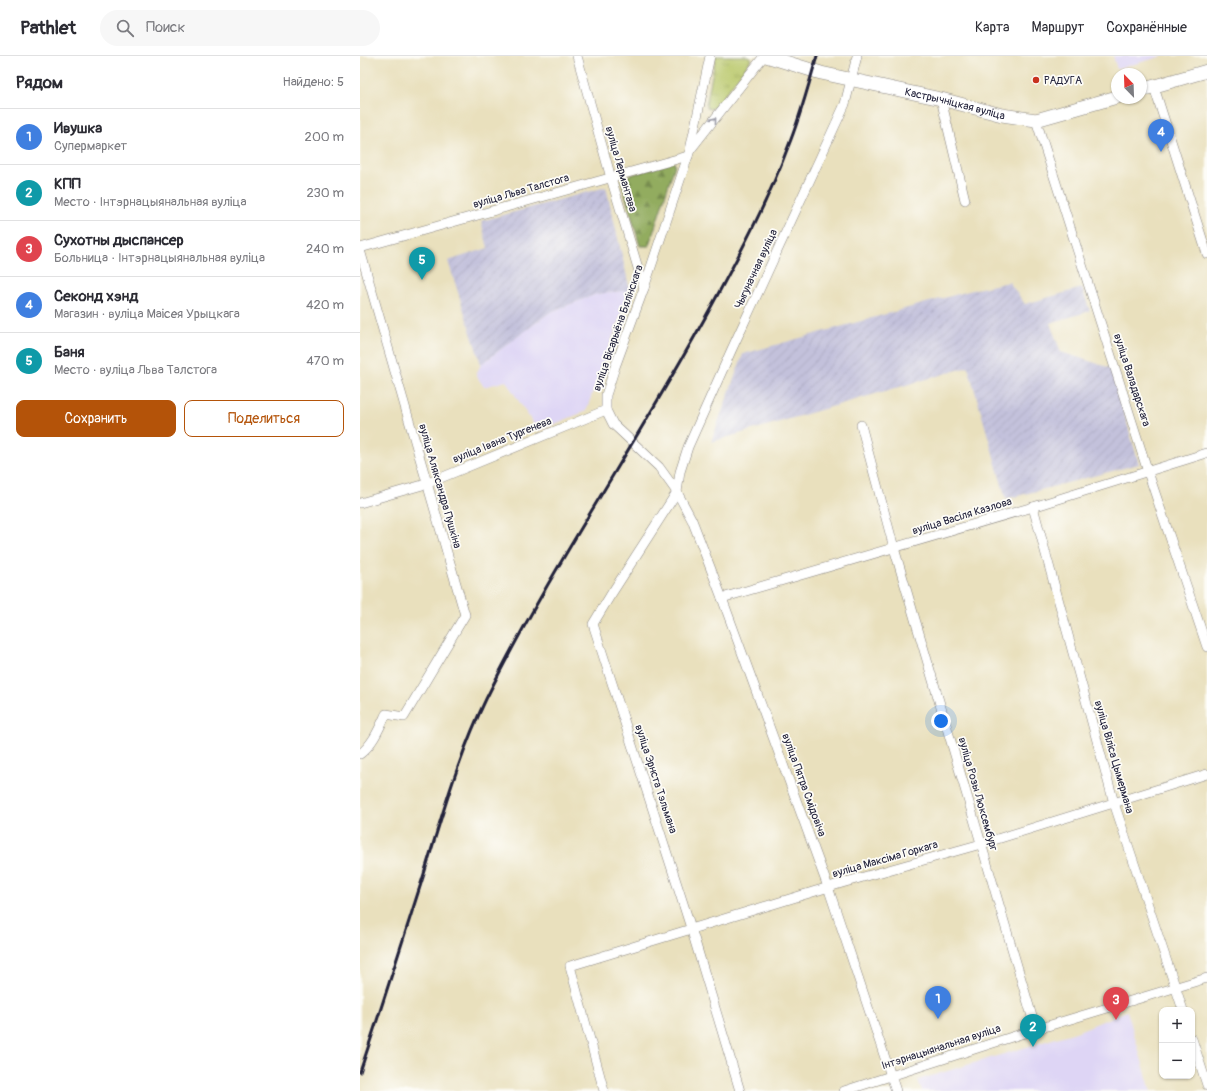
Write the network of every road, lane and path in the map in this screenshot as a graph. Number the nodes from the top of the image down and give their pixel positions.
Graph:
1 (577, 56) edge
2 (710, 56) edge
3 (765, 56) edge
4 (857, 56) edge
5 (789, 59) edge
6 (1207, 71) edge
7 (852, 79) junction
8 (1147, 88) edge
9 (942, 99) junction
10 (1111, 99) edge
11 (1036, 120) junction
12 (689, 153) junction
13 (611, 178) junction
14 (966, 200) dead end
15 (360, 249) edge
16 (1207, 254) edge
17 (644, 288) junction
18 (606, 410) junction
19 (861, 425) dead end
20 (1207, 453) edge
21 (1148, 472) junction
22 (426, 484) junction
23 (677, 492) junction
24 (360, 503) edge
25 (1033, 507) junction
26 (894, 548) junction
27 (722, 598) junction
28 (1207, 647) edge
29 (360, 754) edge
30 (1207, 774) edge
31 (1114, 803) junction
32 (981, 844) junction
33 (828, 888) junction
34 (691, 928) junction
35 (1207, 978) edge
36 (1176, 987) junction
37 (1182, 1007) edge
38 (1036, 1030) junction
39 (1193, 1043) edge
40 (891, 1076) junction
41 (1207, 1085) edge
42 (604, 1091) edge
43 (740, 1091) edge
44 (844, 1091) edge
45 (896, 1091) edge

1 - 13 street, вуліца Лермантава
2 - 12 street, вуліца Вісарыёна Бялінскага
3 - 5 main road, Кастрычніцкая вуліца
12 -> 3 street, вуліца Вісарыёна Бялінскага
4 - 7 street, Чыгуначная вуліца
5 - 7 main road, Кастрычніцкая вуліца
6 - 8 main road
7 - 9 main road, Кастрычніцкая вуліца
7 - 23 street, Чыгуначная вуліца
8 - 16 street
9 - 11 main road, Кастрычніцкая вуліца
9 - 14 street
10 - 11 main road, Кастрычніцкая вуліца
11 - 21 street, вуліца Валадарскага
12 - 13 street, вуліца Льва Талстога
12 - 17 street, вуліца Вісарыёна Бялінскага
13 - 15 street, вуліца Льва Талстога
13 - 17 street, вуліца Лермантава
15 - 22 street, вуліца Аляксандра Пушкіна
17 - 18 street, вуліца Вісарыёна Бялінскага
18 - 22 street, вуліца Івана Тургенева
18 - 23 street
19 - 26 street, вуліца Розы Люксембург
20 - 21 street, вуліца Васіля Казлова
21 - 25 street, вуліца Васіля Казлова
21 - 28 street, вуліца Валадарскага
22 - 24 street, вуліца Івана Тургенева
22 - 29 street, вуліца Аляксандра Пушкіна
23 - 27 street, вуліца Пятра Смідовіча
23 - 34 street, вуліца Эрнста Тэльмана
25 - 26 street, вуліца Васіля Казлова
25 - 31 street, вуліца Віліса Цымермана
26 - 27 street, вуліца Васіля Казлова
26 - 32 street, вуліца Розы Люксембург
27 - 33 street, вуліца Пятра Смідовіча
30 - 31 street, вуліца Максіма Горкага
31 - 32 street, вуліца Максіма Горкага
31 - 36 street, вуліца Віліса Цымермана
32 - 33 street, вуліца Максіма Горкага
32 - 38 street, вуліца Розы Люксембург
33 - 34 street, вуліца Максіма Горкага
33 - 40 street, вуліца Пятра Смідовіча
34 - 42 street, вуліца Максіма Горкага
34 - 43 street, вуліца Эрнста Тэльмана
35 - 36 street, Інтэрнацыянальная вуліца
36 - 37 street, вуліца Віліса Цымермана
36 - 38 street, Інтэрнацыянальная вуліца
38 - 40 street, Інтэрнацыянальная вуліца
39 - 41 street
40 - 44 street, Інтэрнацыянальная вуліца
40 - 45 street, вуліца Пятра Смідовіча

